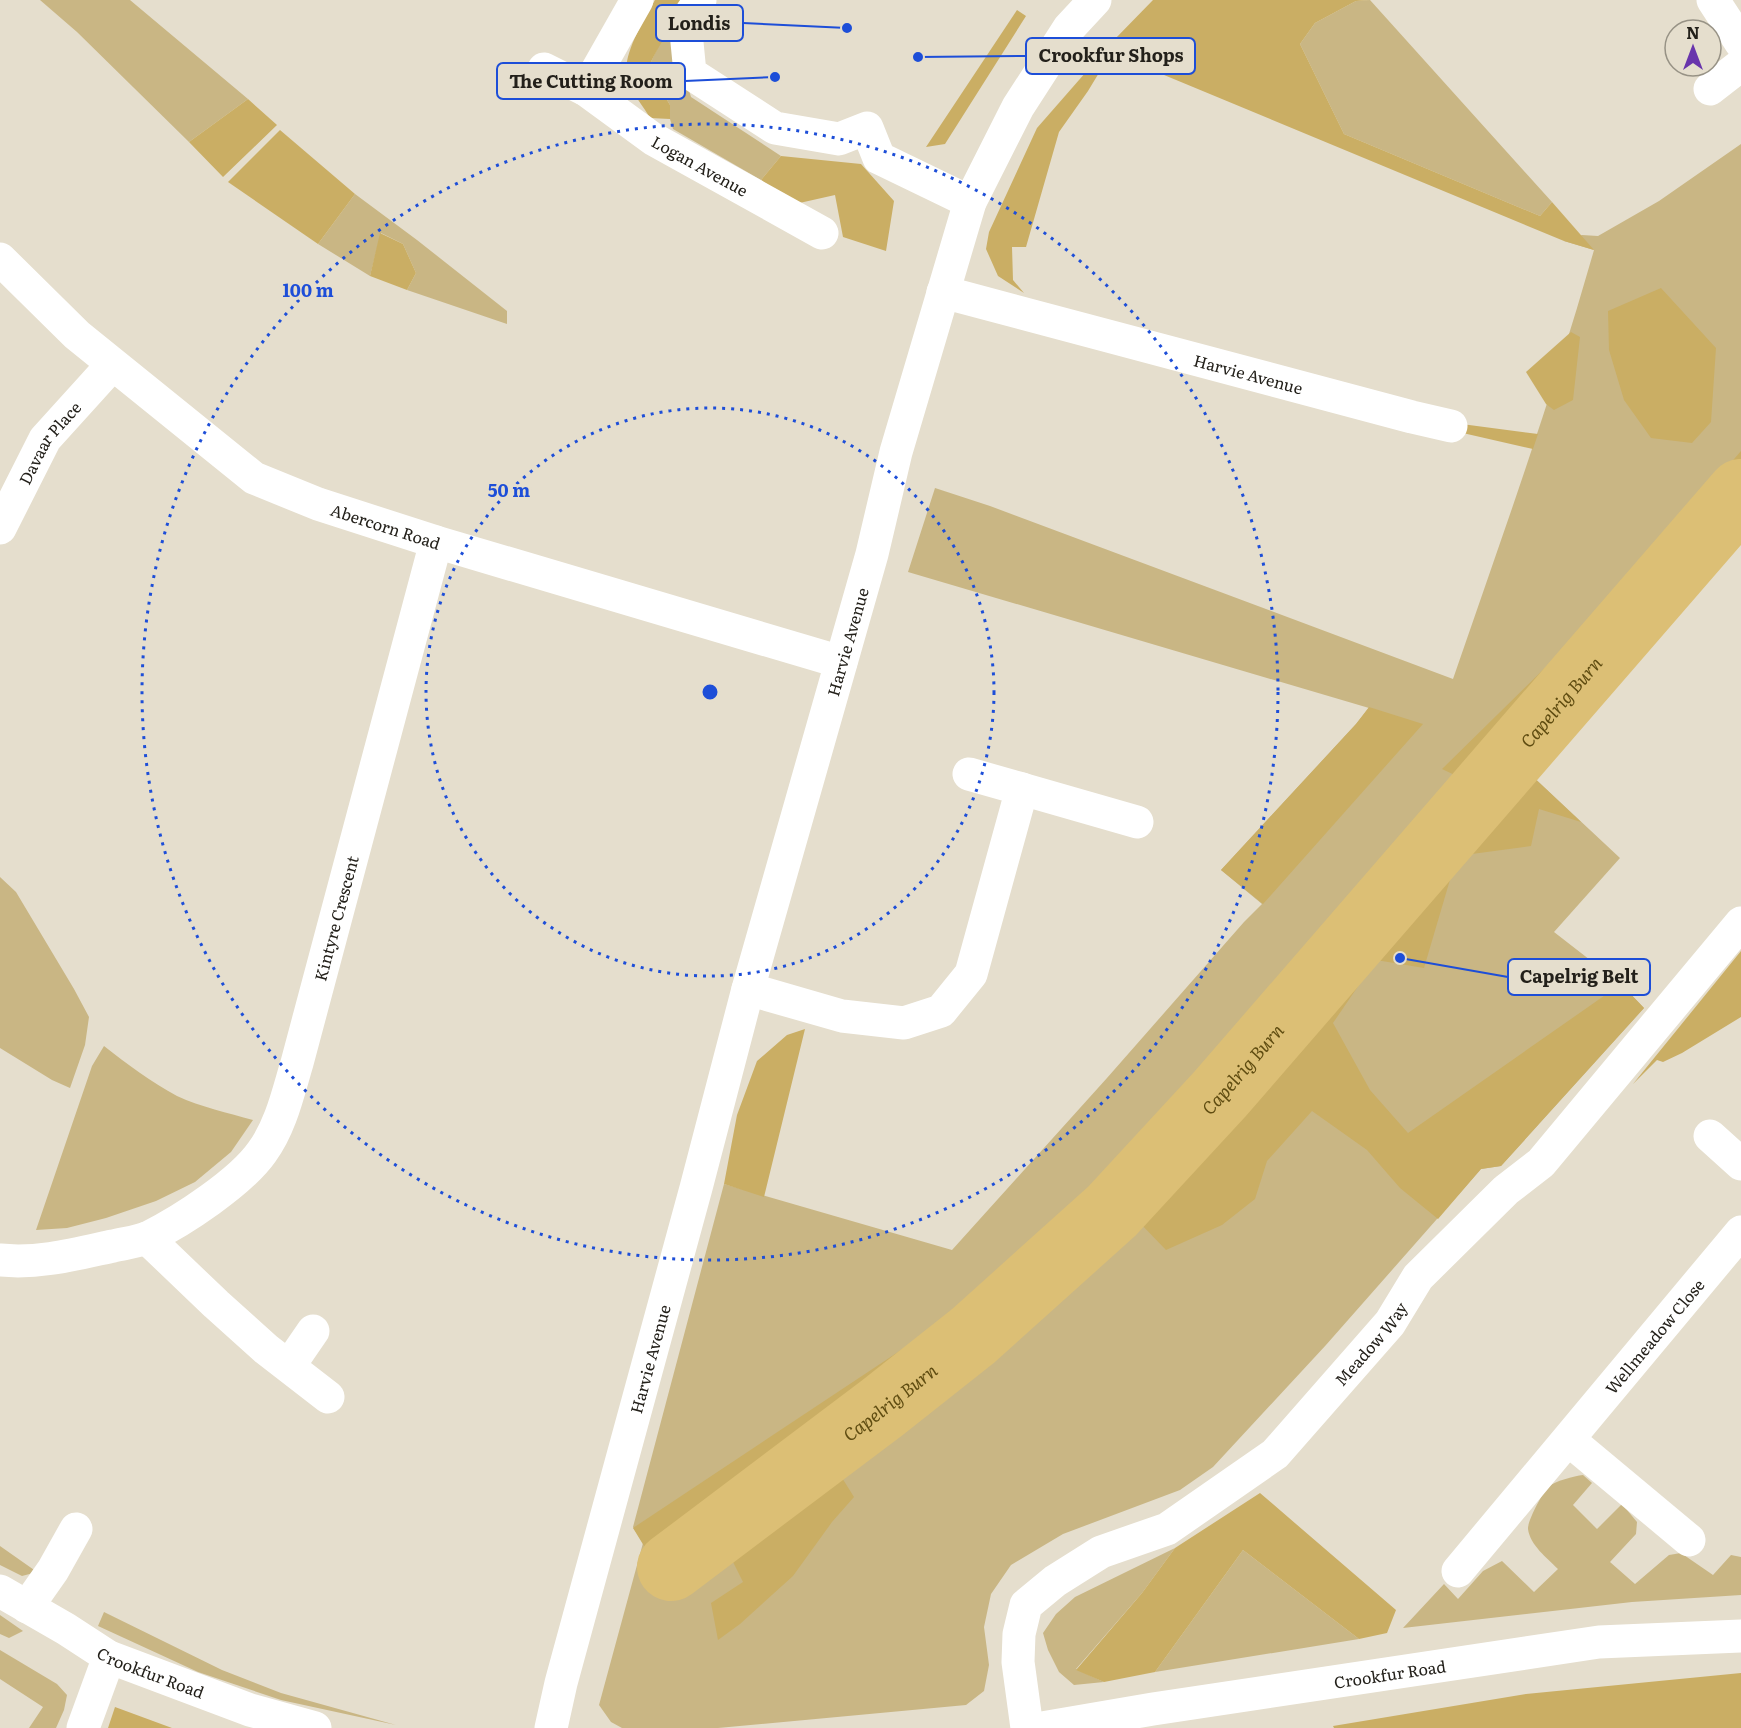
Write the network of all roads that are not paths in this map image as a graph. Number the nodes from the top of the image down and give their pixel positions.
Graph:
1 (637, 0) edge
2 (700, 0) edge
3 (1095, 0) edge
4 (1713, 0) edge
5 (1741, 43) edge
6 (1741, 65) edge
7 (544, 69) dead end
8 (1710, 89) dead end
9 (586, 90) junction
10 (970, 202) junction
11 (822, 233) dead end
12 (0, 259) edge
13 (943, 292) junction
14 (112, 365) junction
15 (1451, 426) dead end
16 (0, 528) edge
17 (436, 542) junction
18 (841, 662) junction
19 (969, 774) dead end
20 (1022, 789) junction
21 (1137, 822) dead end
22 (1741, 922) edge
23 (748, 989) junction
24 (1710, 1136) dead end
25 (1741, 1164) edge
26 (1741, 1232) edge
27 (147, 1238) junction
28 (0, 1260) edge
29 (313, 1331) dead end
30 (289, 1366) junction
31 (328, 1397) dead end
32 (1569, 1440) junction
33 (76, 1529) dead end
34 (1689, 1540) dead end
35 (1458, 1571) dead end
36 (14, 1599) edge
37 (1741, 1636) edge
38 (109, 1657) junction
39 (1155, 1719) edge
40 (83, 1728) edge
41 (315, 1728) edge
42 (551, 1728) edge
43 (1027, 1728) edge
44 (1042, 1728) edge

1 - 9 street
2 - 10 street
3 - 10 street, Harvie Avenue
4 - 5 street
6 - 8 street
7 - 9 street, Logan Avenue
9 - 11 street, Logan Avenue
10 - 13 street, Harvie Avenue
12 - 14 street, Abercorn Road
13 - 15 street, Harvie Avenue
13 - 18 street, Harvie Avenue
14 - 16 street, Davaar Place
14 - 17 street, Abercorn Road
17 - 18 street, Abercorn Road
17 - 27 street, Kintyre Crescent
18 - 23 street, Harvie Avenue
19 - 20 street
20 - 21 street
20 - 23 street
22 - 43 street, Meadow Way
23 - 42 street, Harvie Avenue
24 - 25 street
26 - 32 street, Wellmeadow Close
27 - 28 street, Kintyre Crescent
27 - 30 street
29 - 30 street
30 - 31 street
32 - 34 street
32 - 35 street, Wellmeadow Close
33 - 36 street
36 - 38 street, Crookfur Road
37 - 39 street, Crookfur Road
38 - 40 street
38 - 41 street, Crookfur Road
39 - 44 street, Crookfur Road

